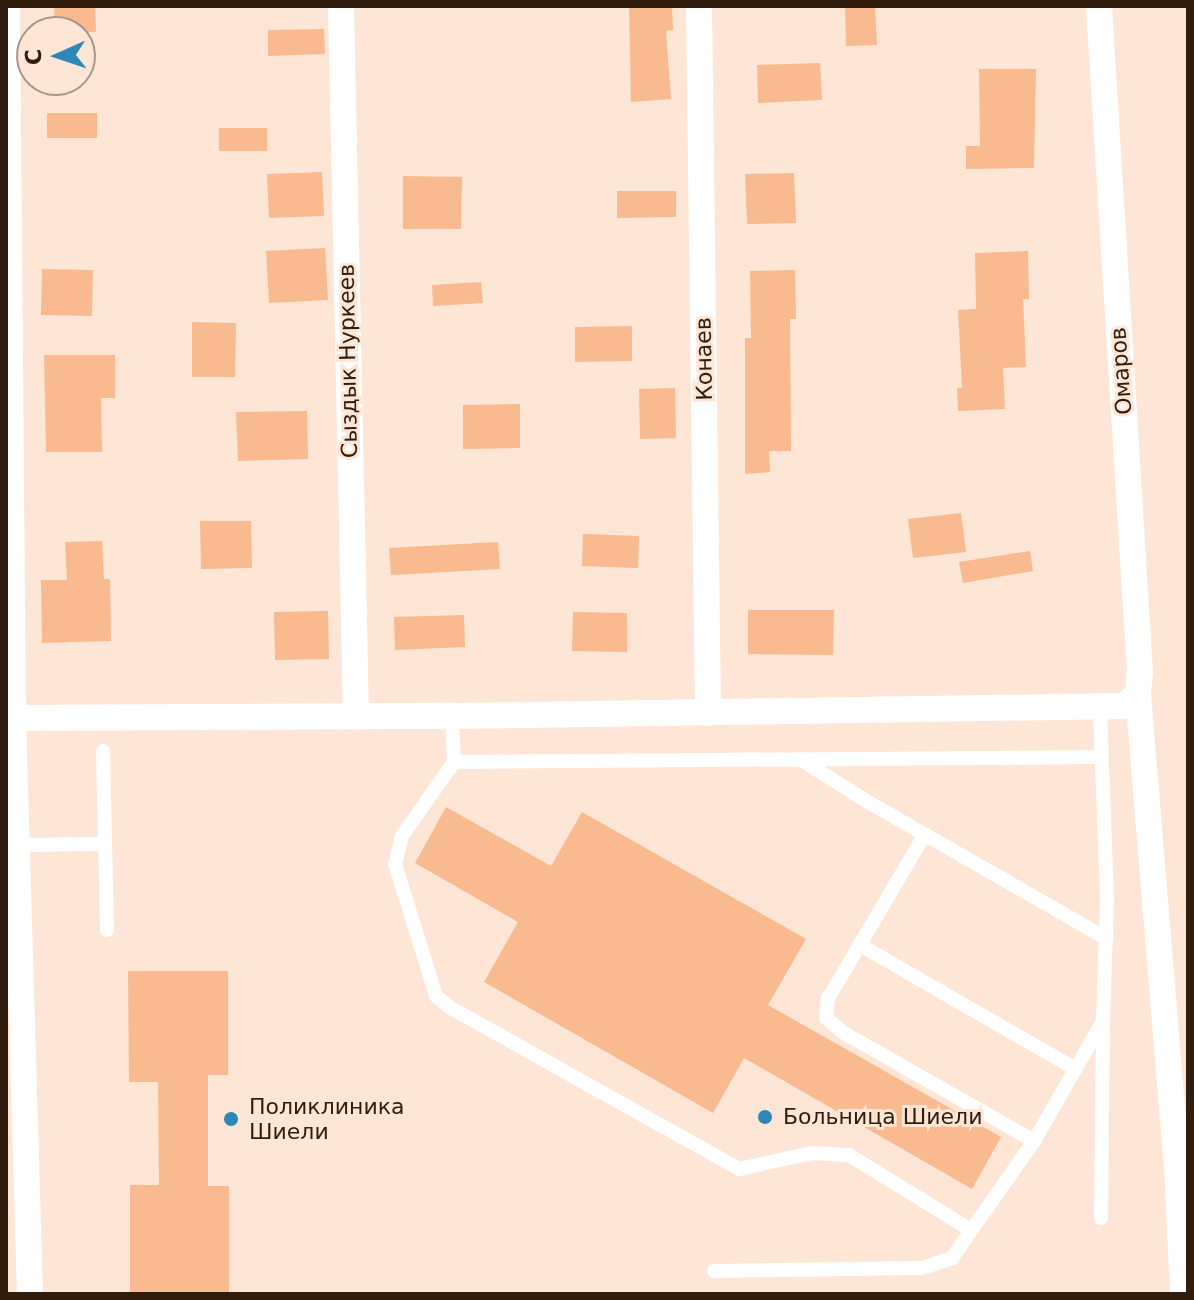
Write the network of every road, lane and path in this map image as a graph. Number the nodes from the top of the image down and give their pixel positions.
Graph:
1 (7, 6) edge
2 (341, 6) edge
3 (699, 6) edge
4 (1099, 6) edge
5 (1138, 694) junction
6 (1100, 707) junction
7 (708, 713) junction
8 (356, 715) junction
9 (452, 716) junction
10 (13, 718) junction
11 (103, 751) dead end
12 (1101, 757) junction
13 (799, 758) junction
14 (454, 762) junction
15 (925, 834) junction
16 (105, 844) junction
17 (17, 845) junction
18 (107, 930) dead end
19 (1107, 939) junction
20 (860, 945) junction
21 (1103, 1021) junction
22 (1076, 1069) junction
23 (1034, 1141) junction
24 (1101, 1218) dead end
25 (971, 1230) junction
26 (714, 1271) dead end
27 (30, 1294) edge
28 (1183, 1294) edge

1 - 10 street
2 - 8 street, Сыздык Нуркеев
3 - 7 street, Конаев
4 - 5 street, Омаров
5 - 6 street
5 - 28 street, Омаров
6 - 7 street
6 - 12 lane
7 - 9 street
8 - 9 street
8 - 10 street
9 - 14 lane
10 - 17 street
11 - 16 lane
12 - 13 lane
12 - 19 lane
13 - 14 lane
13 - 15 lane
14 - 25 lane
15 - 19 lane
15 - 20 lane
16 - 17 lane
16 - 18 lane
17 - 27 street
19 - 21 lane
20 - 22 lane
20 - 23 lane
21 - 22 lane
21 - 24 lane
22 - 23 lane
23 - 25 lane
25 - 26 lane

